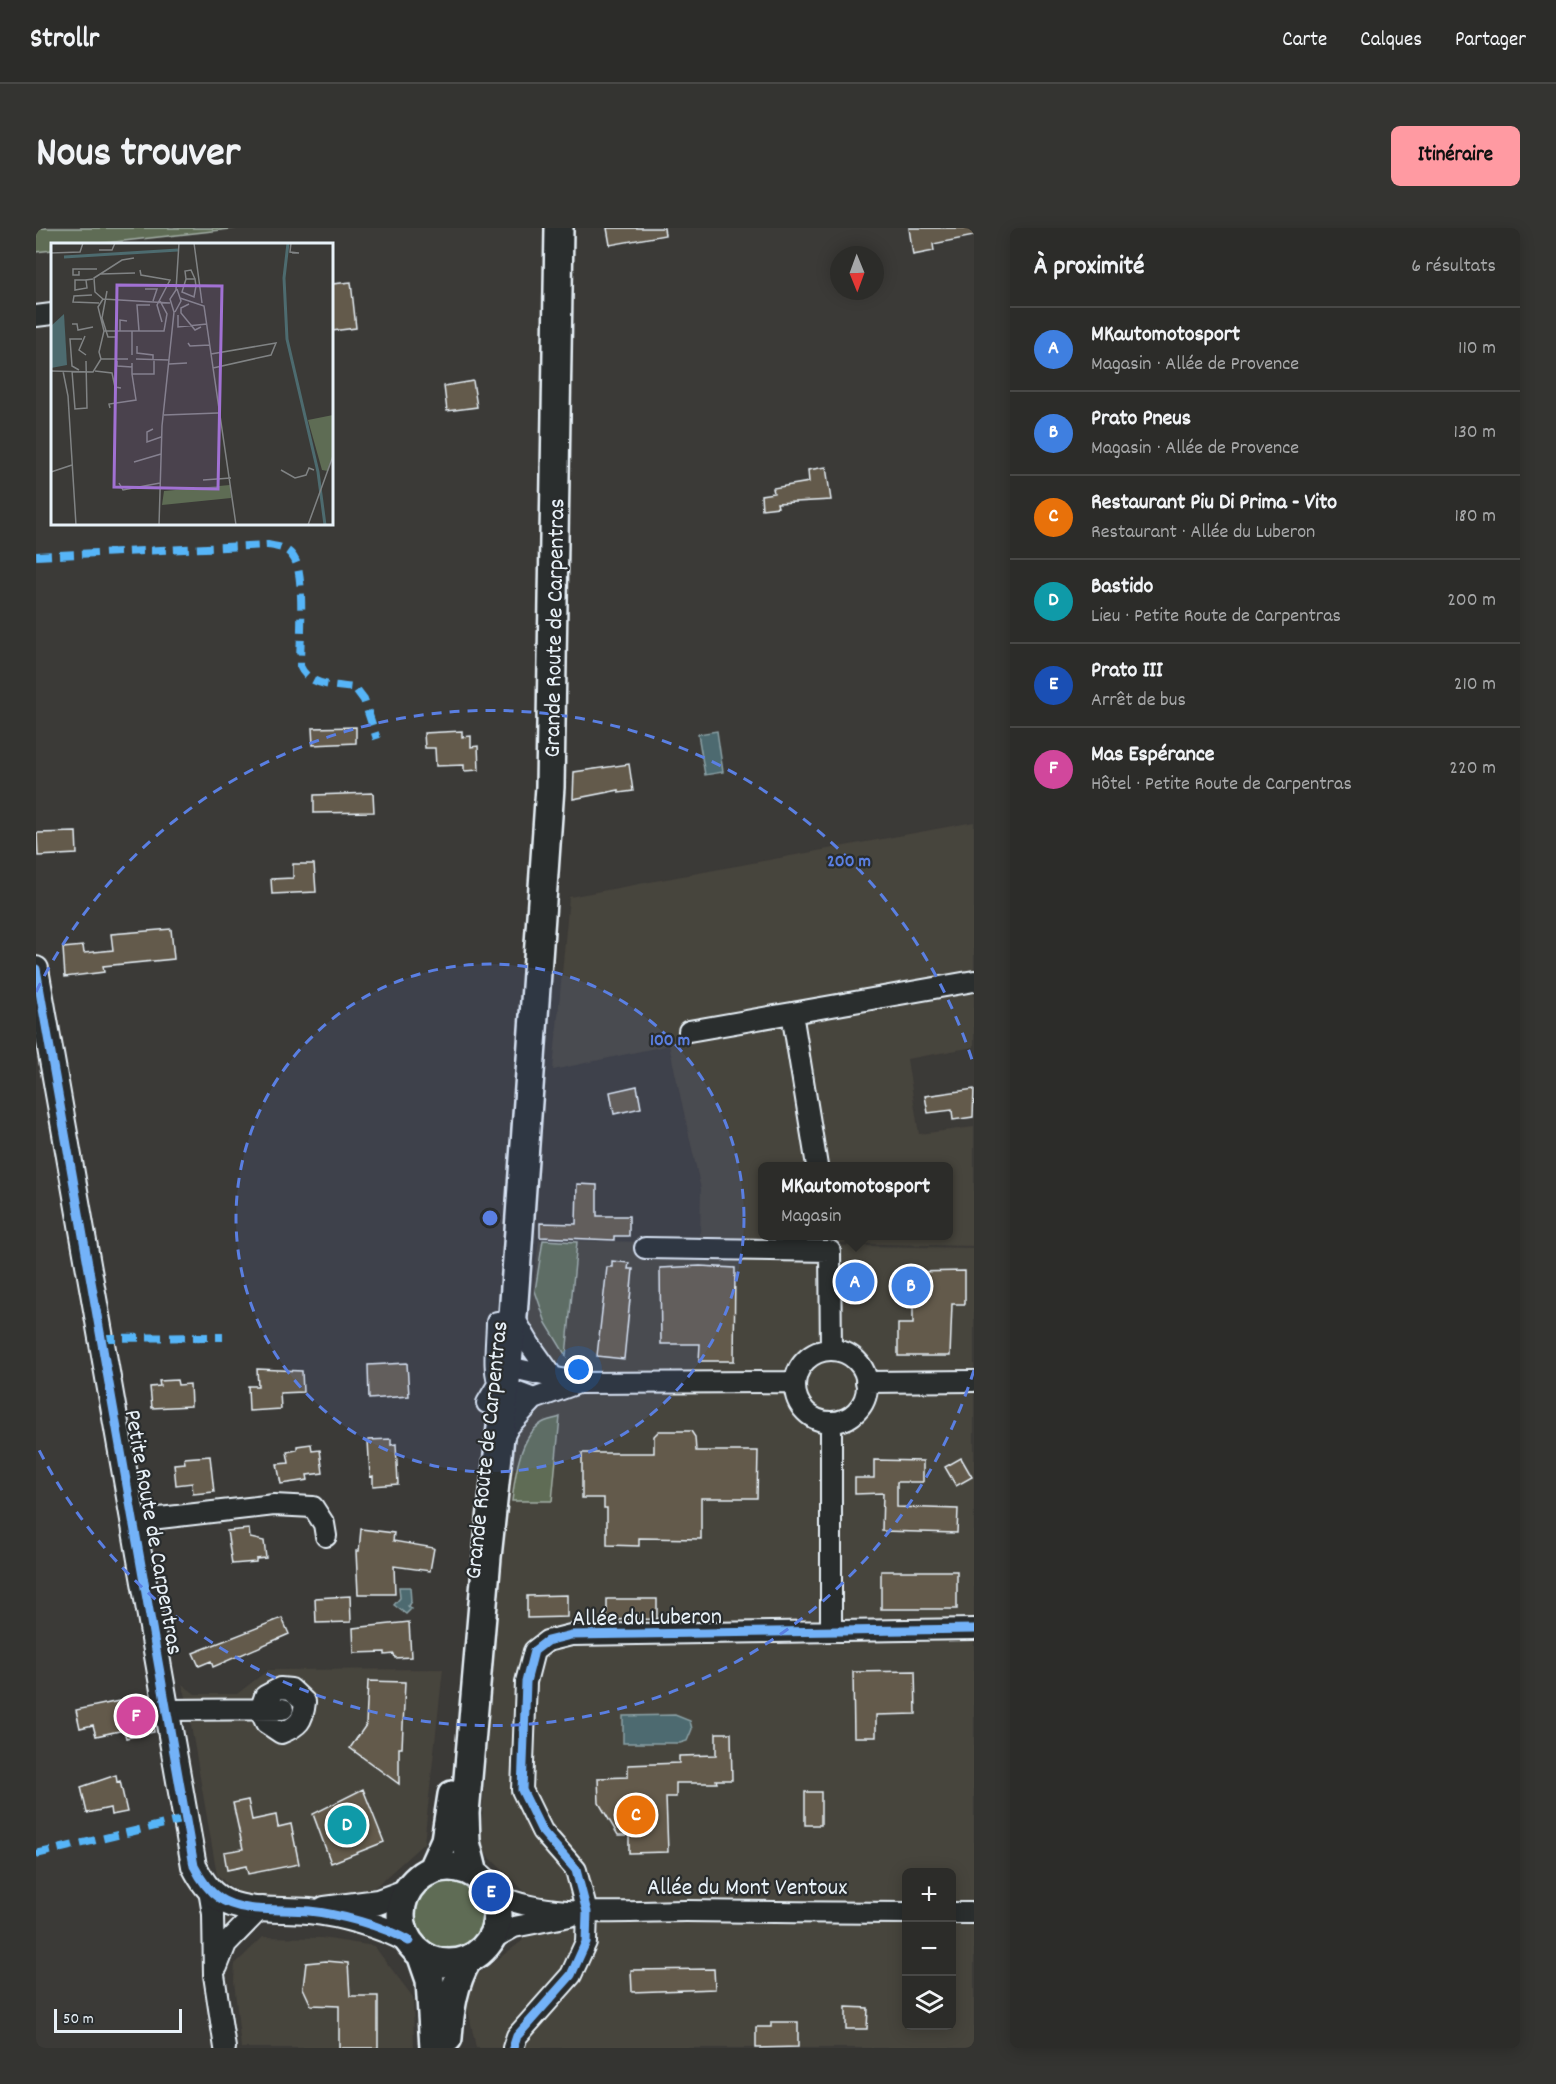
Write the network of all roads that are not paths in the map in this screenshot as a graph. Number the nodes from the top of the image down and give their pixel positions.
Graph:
1 (559, 228) edge
2 (51, 314) edge
3 (36, 315) edge
4 (36, 969) edge
5 (974, 981) edge
6 (792, 1013) junction
7 (689, 1031) dead end
8 (816, 1162) edge
9 (829, 1243) edge
10 (645, 1248) dead end
11 (505, 1319) junction
12 (831, 1350) junction
13 (552, 1376) junction
14 (974, 1381) edge
15 (795, 1382) junction
16 (866, 1382) junction
17 (578, 1383) junction
18 (499, 1386) junction
19 (534, 1399) junction
20 (831, 1422) junction
21 (500, 1444) junction
22 (132, 1521) junction
23 (326, 1536) dead end
24 (974, 1629) edge
25 (831, 1631) junction
26 (283, 1709) dead end
27 (166, 1710) junction
28 (431, 1871) junction
29 (483, 1883) junction
30 (209, 1890) junction
31 (408, 1891) junction
32 (262, 1908) junction
33 (311, 1911) junction
34 (587, 1912) junction
35 (902, 1913) edge
36 (956, 1913) edge
37 (974, 1913) edge
38 (490, 1940) junction
39 (415, 1948) junction
40 (468, 1959) junction
41 (214, 1975) junction
42 (225, 2048) edge
43 (434, 2048) edge
44 (447, 2048) edge
45 (513, 2048) edge

1 - 11 main road, Grande Route de Carpentras
2 - 3 street
4 - 22 street, Petite Route de Carpentras
5 - 6 street
6 - 7 street
6 - 8 street
9 - 10 street
9 - 12 street
11 - 13 street
11 - 18 main road, Grande Route de Carpentras
11 - 18 main road, Grande Route de Carpentras
12 - 15 street
12 - 16 street
13 - 17 street
13 - 18 street
14 - 16 street
15 - 17 street
15 - 20 street
16 - 20 street
17 - 19 street
18 - 19 street
18 - 21 main road, Grande Route de Carpentras
18 - 28 main road, Grande Route de Carpentras
19 - 21 street
20 - 25 street
21 - 29 main road, Grande Route de Carpentras
22 - 23 street
22 - 27 street, Petite Route de Carpentras
24 - 25 street, Allée du Luberon
25 - 34 street, Allée du Luberon
26 - 27 street
27 - 30 street, Petite Route de Carpentras
28 - 29 main road
28 - 31 main road, Grande Route de Carpentras
29 - 34 street, Allée du Mont Ventoux
29 - 38 main road, Grande Route de Carpentras
30 - 32 street, Petite Route de Carpentras
30 - 41 street, Petite Route de Carpentras
31 - 33 street, Petite Route de Carpentras
31 - 39 main road
32 - 33 street, Petite Route de Carpentras
32 - 41 street, Petite Route de Carpentras
33 - 39 street, Petite Route de Carpentras
34 - 35 street, Allée du Mont Ventoux
34 - 38 street, Allée du Mont Ventoux
34 - 45 street, Allée du Luberon
36 - 37 street
38 - 40 main road
39 - 40 main road
39 - 43 main road
40 - 44 main road
41 - 42 street, Petite Route de Carpentras

